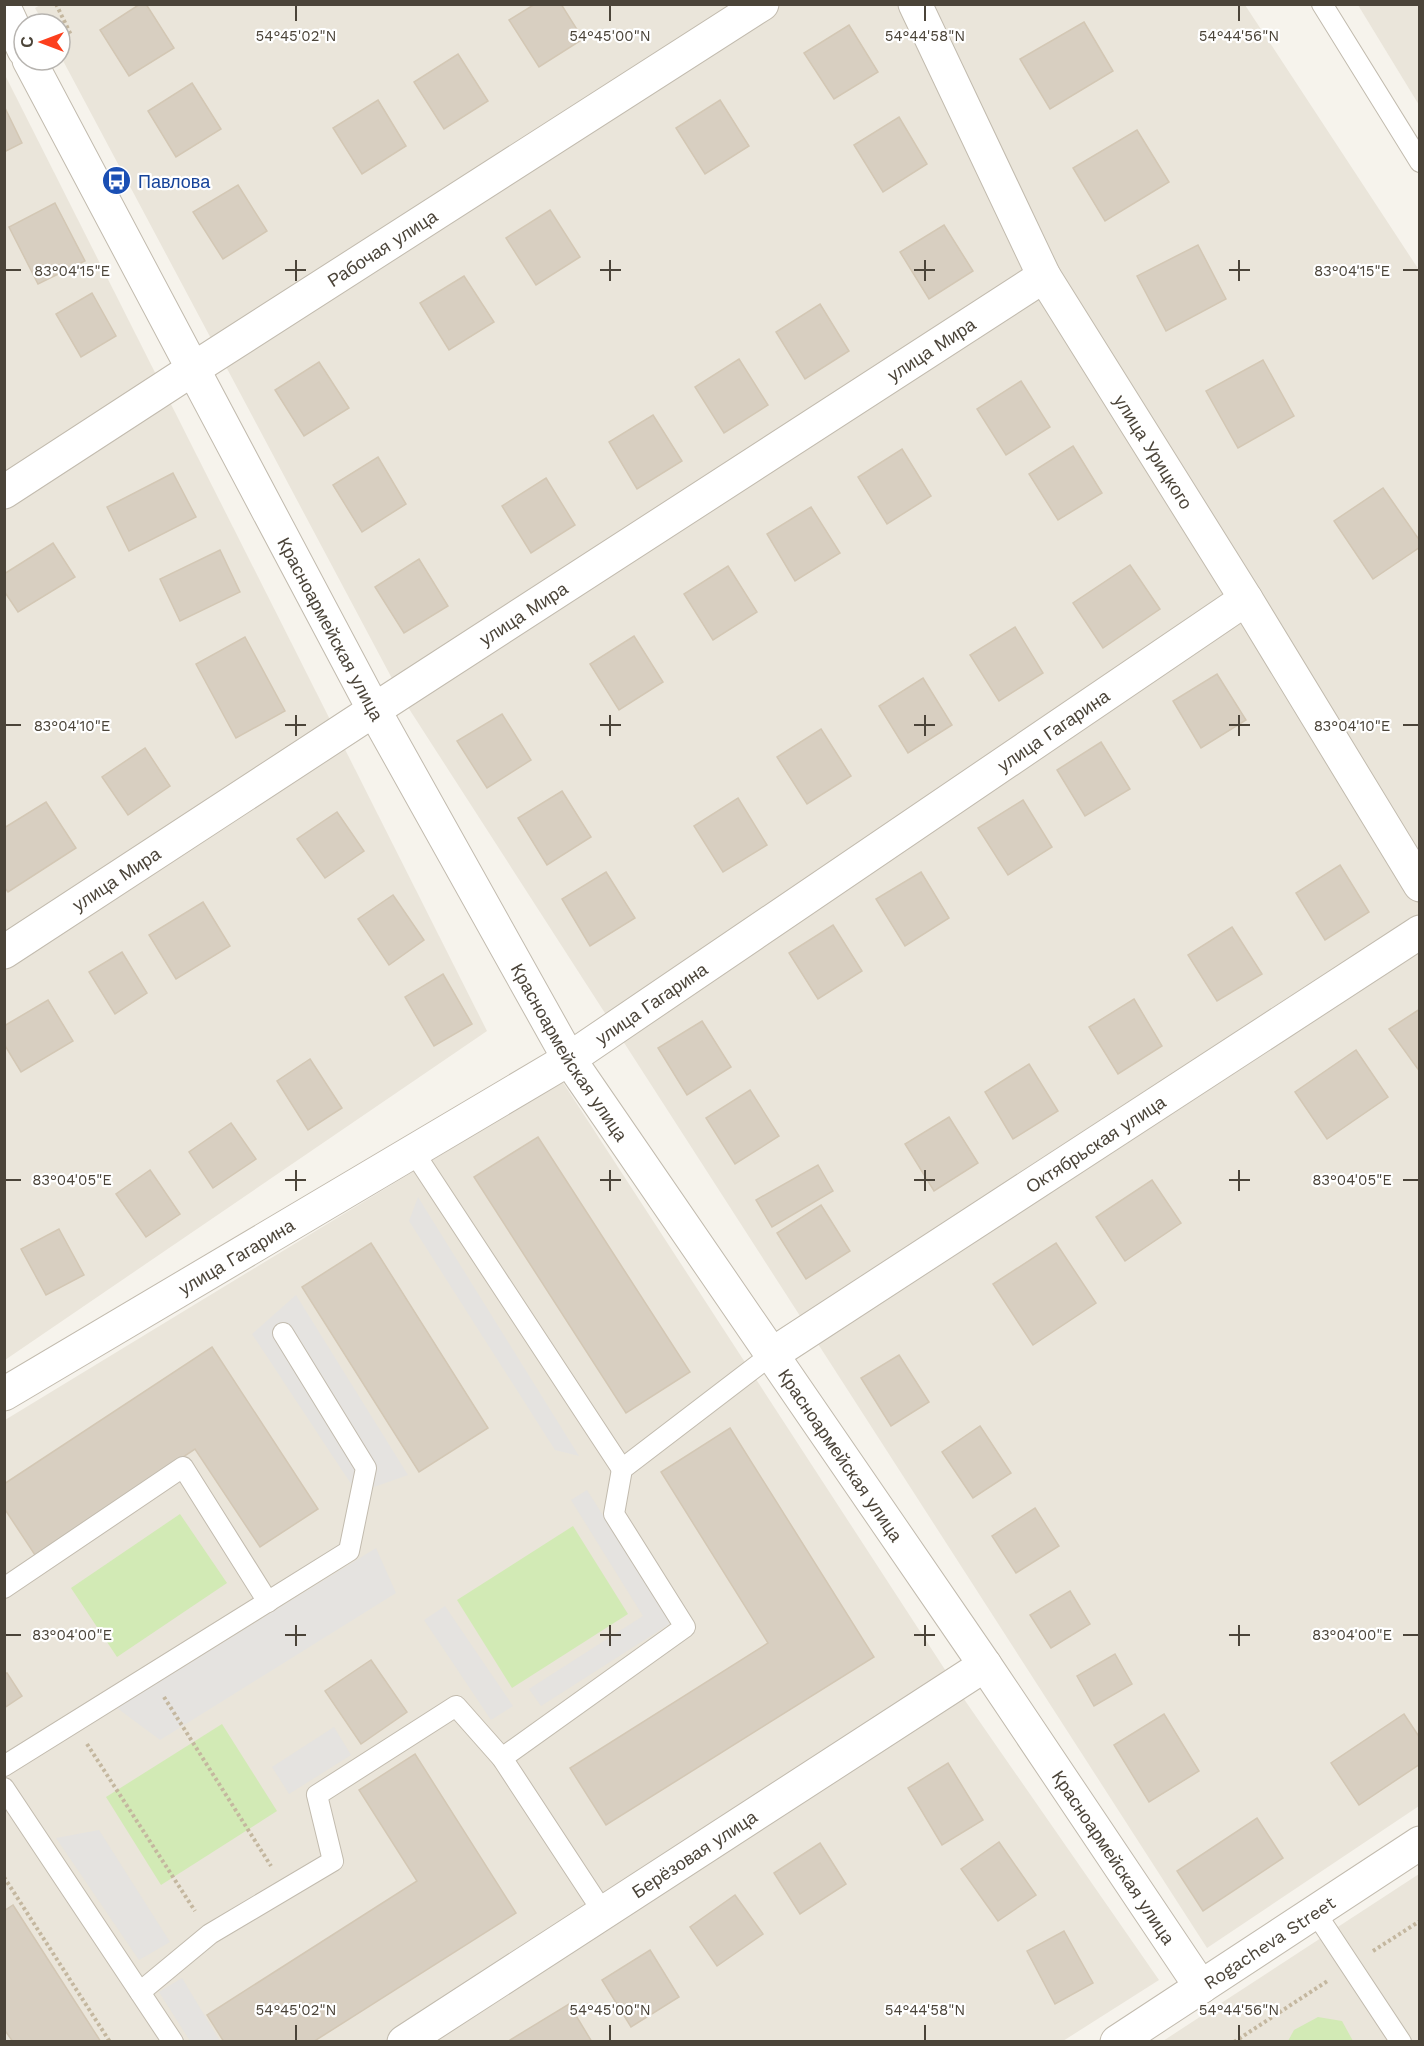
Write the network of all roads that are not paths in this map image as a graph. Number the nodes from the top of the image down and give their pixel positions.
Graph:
1 (762, 4) edge
2 (915, 4) edge
3 (1322, 4) edge
4 (35, 72) edge
5 (1419, 162) edge
6 (1044, 276) junction
7 (193, 369) junction
8 (4, 492) edge
9 (1246, 599) junction
10 (374, 710) junction
11 (1419, 885) edge
12 (1419, 932) edge
13 (4, 952) edge
14 (570, 1059) junction
15 (413, 1151) junction
16 (284, 1333) dead end
17 (771, 1355) junction
18 (4, 1394) edge
19 (622, 1469) junction
20 (4, 1588) edge
21 (268, 1602) junction
22 (985, 1665) junction
23 (502, 1758) junction
24 (4, 1766) edge
25 (4, 1788) edge
26 (1419, 1843) edge
27 (603, 1912) junction
28 (1315, 1912) junction
29 (1202, 1987) junction
30 (140, 1992) junction
31 (173, 2042) edge
32 (404, 2042) edge
33 (1117, 2042) edge
34 (1401, 2042) edge

1 - 7 street, Рабочая улица
2 - 6 street, улица Урицкого
3 - 5 lane
4 - 7 street, Красноармейская улица
6 - 9 street, улица Урицкого
6 - 10 street, улица Мира
7 - 8 street, Рабочая улица
7 - 10 street, Красноармейская улица
9 - 11 street, улица Урицкого
9 - 14 street, улица Гагарина
10 - 13 street, улица Мира
10 - 14 street, Красноармейская улица
12 - 17 street, Октябрьская улица
14 - 15 street, улица Гагарина
14 - 17 street, Красноармейская улица
15 - 18 street, улица Гагарина
15 - 19 lane
16 - 21 lane
17 - 19 lane
17 - 22 street, Красноармейская улица
19 - 23 lane
20 - 21 lane
21 - 24 lane
22 - 27 street, Берёзовая улица
22 - 29 street, Красноармейская улица
23 - 27 lane
23 - 30 lane
25 - 30 lane
26 - 28 street, Rogacheva Street
27 - 32 street, Берёзовая улица
28 - 29 street, Rogacheva Street
28 - 34 lane
29 - 33 street, Rogacheva Street
30 - 31 lane

